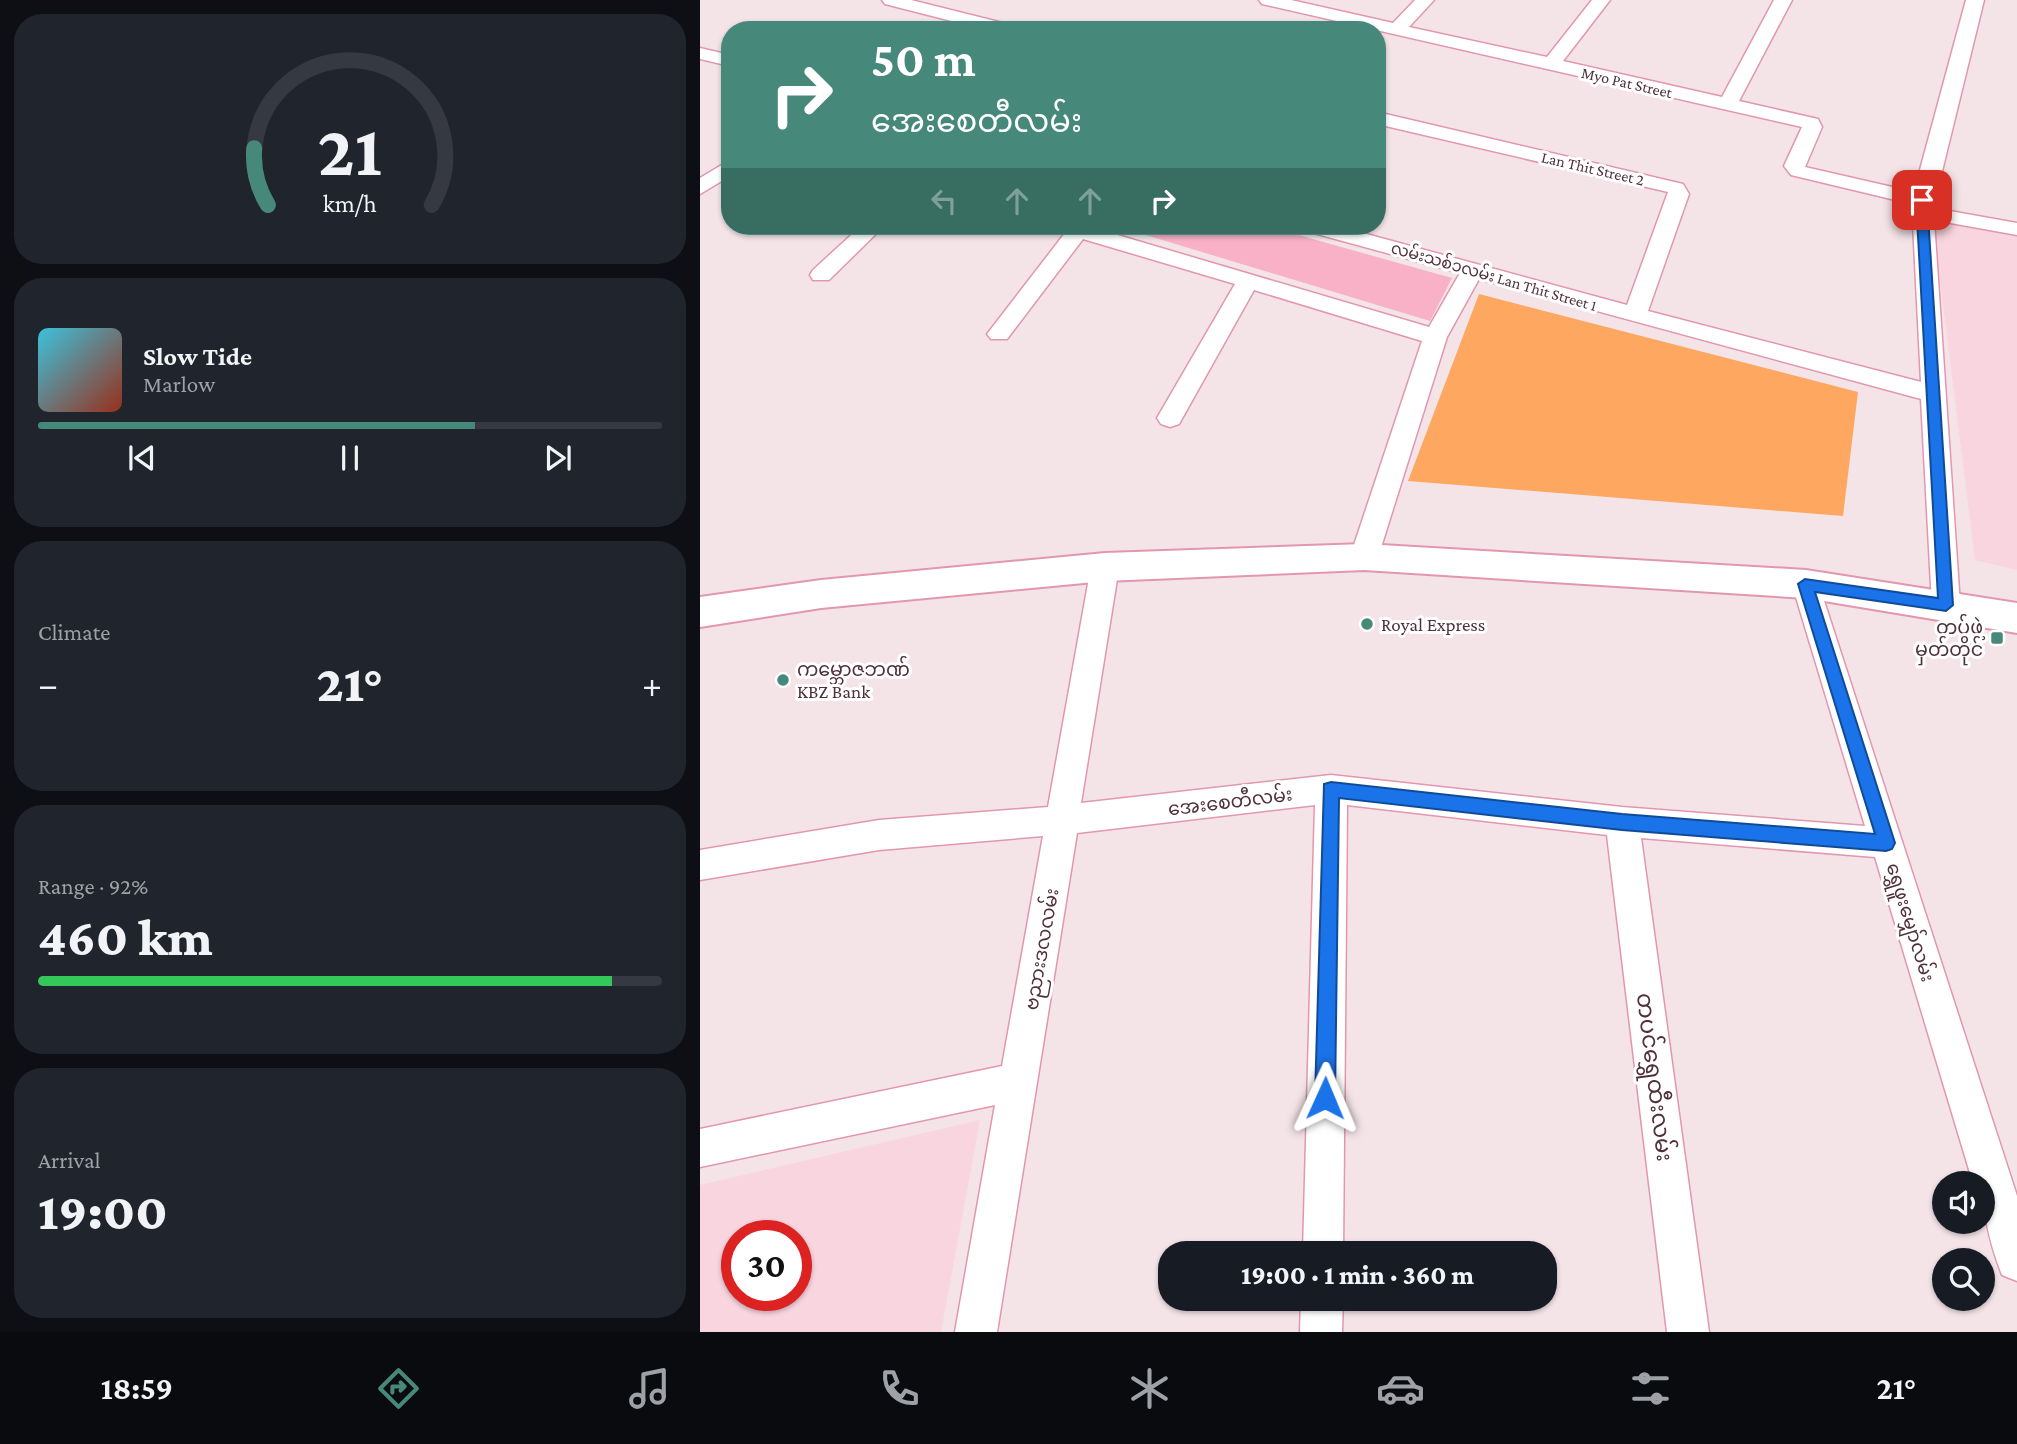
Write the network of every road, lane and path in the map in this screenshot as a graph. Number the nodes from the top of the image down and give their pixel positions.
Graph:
1 (894, 0) edge
2 (1268, 0) edge
3 (1425, 0) edge
4 (1601, 0) edge
5 (1783, 0) edge
6 (1975, 0) edge
7 (958, 21) edge
8 (1358, 21) edge
9 (1386, 28) edge
10 (1396, 30) junction
11 (700, 53) edge
12 (721, 59) edge
13 (1551, 64) junction
14 (1727, 106) junction
15 (1386, 120) edge
16 (721, 173) edge
17 (700, 188) edge
18 (1922, 206) junction
19 (2017, 229) edge
20 (863, 235) edge
21 (1067, 235) edge
22 (1095, 235) edge
23 (1346, 235) edge
24 (1472, 271) junction
25 (821, 275) dead end
26 (1248, 281) junction
27 (1635, 315) junction
28 (999, 334) dead end
29 (1434, 337) junction
30 (1935, 394) junction
31 (1170, 418) dead end
32 (1364, 557) junction
33 (1105, 567) junction
34 (1805, 584) junction
35 (1946, 605) junction
36 (700, 612) edge
37 (2017, 618) edge
38 (1331, 789) junction
39 (1063, 820) junction
40 (1622, 822) junction
41 (1886, 843) junction
42 (700, 864) edge
43 (1019, 1081) junction
44 (700, 1148) edge
45 (1322, 1241) edge
46 (2017, 1260) edge
47 (1322, 1311) edge
48 (976, 1332) edge
49 (1321, 1332) edge
50 (1688, 1332) edge

1 - 7 street
2 - 8 street, Myo Pat Street
3 - 10 street
4 - 13 street
5 - 14 street
6 - 18 street
9 - 10 street, Myo Pat Street
10 - 13 street, Myo Pat Street
11 - 12 street
13 - 14 street, Myo Pat Street
14 - 18 street, Myo Pat Street
15 - 27 street, Lan Thit Street 2
16 - 17 street
18 - 19 street
18 - 30 street
20 - 25 street
21 - 28 street
22 - 26 street
23 - 24 street, လမ်းသစ်၁လမ်း Lan Thit Street 1
24 - 27 street, လမ်းသစ်၁လမ်း Lan Thit Street 1
24 - 29 street
26 - 29 street
26 - 31 street
27 - 30 street, လမ်းသစ်၁လမ်း Lan Thit Street 1
29 - 32 street
30 - 35 street
32 - 33 main road
32 - 34 main road
33 - 36 main road
33 - 39 street, ဗညားဒလလမ်း
34 - 35 main road
34 - 41 street, ရွှေဖူးမျှော်လမ်း
35 - 37 main road
38 - 39 street, အေးစေတီလမ်း
38 - 40 street, အေးစေတီလမ်း
38 - 45 street
39 - 42 street, အေးစေတီလမ်း
39 - 43 street, ဗညားဒလလမ်း
40 - 41 street, အေးစေတီလမ်း
40 - 50 street, တပင်ရွှေထီးလမ်း
41 - 46 street, ရွှေဖူးမျှော်လမ်း
43 - 44 street
43 - 48 street, ဗညားဒလလမ်း
47 - 49 street

